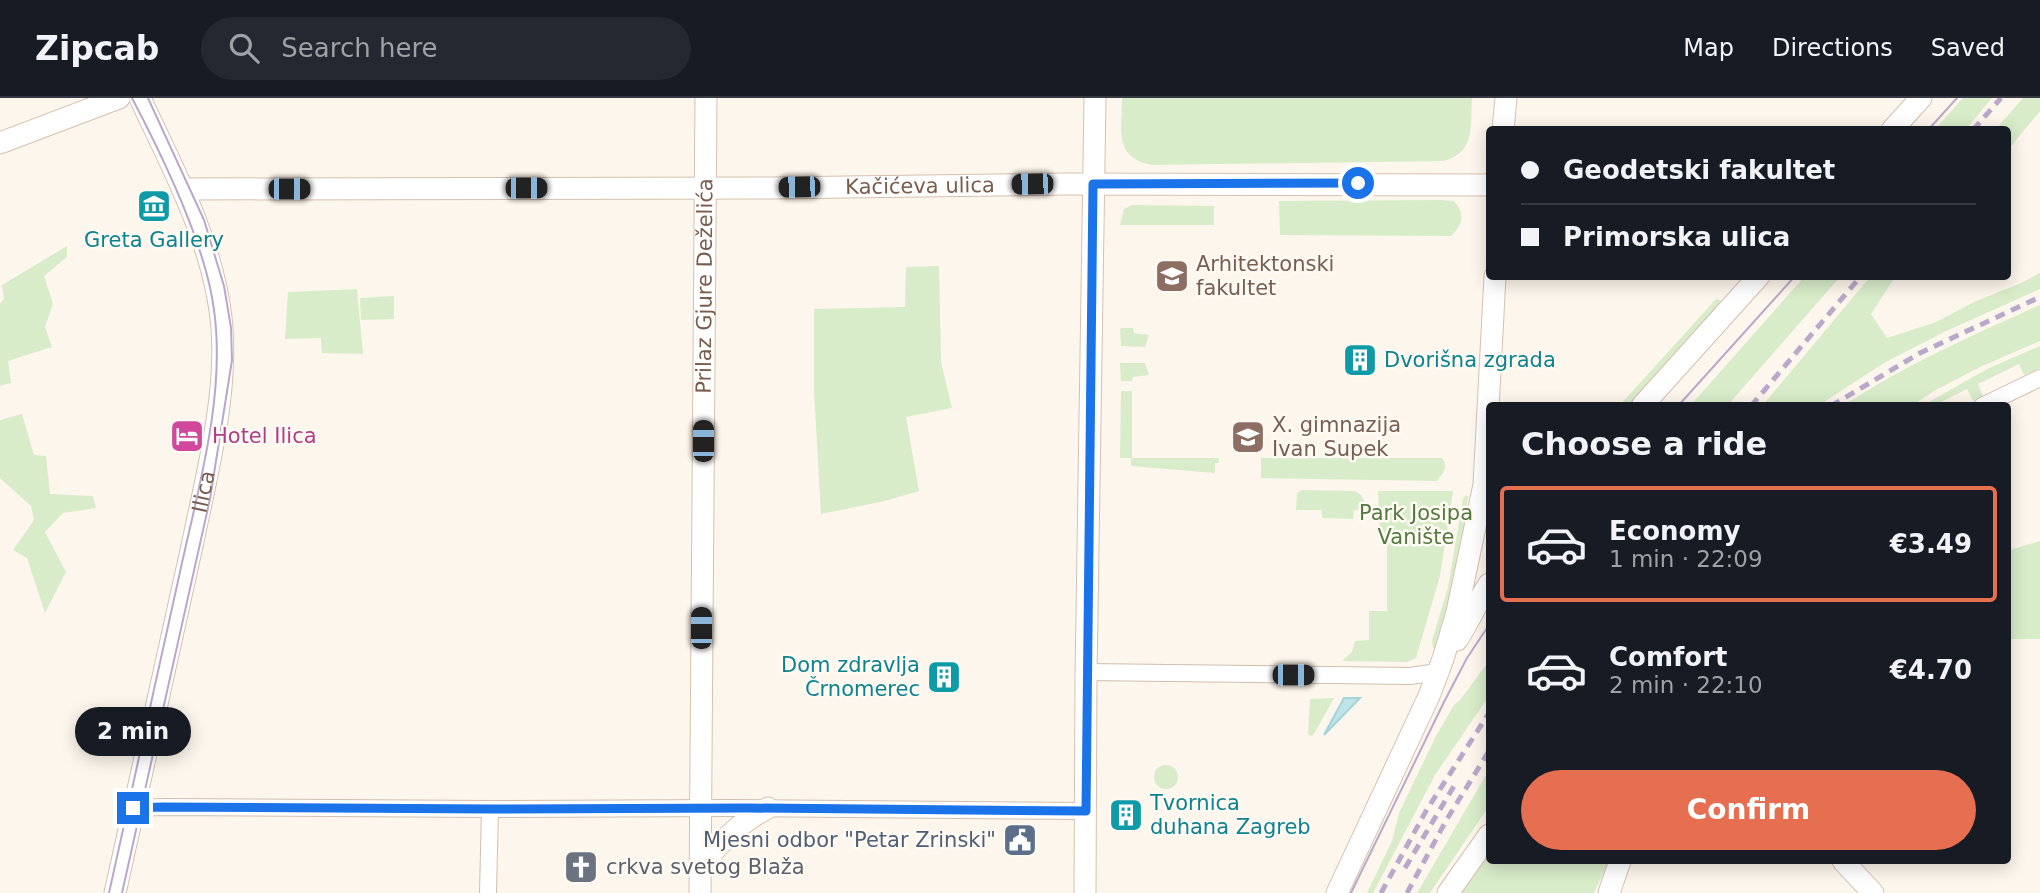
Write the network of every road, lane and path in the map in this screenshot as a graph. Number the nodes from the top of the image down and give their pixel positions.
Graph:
1 (119, 98) edge
2 (140, 98) edge
3 (705, 98) edge
4 (1095, 98) edge
5 (1506, 98) edge
6 (1921, 98) edge
7 (1503, 126) edge
8 (1896, 126) edge
9 (0, 143) edge
10 (1093, 184) junction
11 (1486, 185) edge
12 (705, 187) junction
13 (182, 189) junction
14 (1495, 280) edge
15 (1755, 280) edge
16 (2040, 378) edge
17 (1488, 402) edge
18 (1646, 402) edge
19 (1990, 402) edge
20 (1486, 447) edge
21 (1484, 485) junction
22 (1486, 493) edge
23 (1486, 589) edge
24 (1486, 606) edge
25 (1469, 622) junction
26 (1441, 665) junction
27 (1086, 672) junction
28 (133, 808) junction
29 (700, 808) junction
30 (768, 808) junction
31 (490, 809) junction
32 (1086, 811) junction
33 (1486, 839) edge
34 (1619, 864) edge
35 (1846, 864) edge
36 (700, 883) edge
37 (115, 893) edge
38 (488, 893) edge
39 (1085, 893) edge
40 (1337, 893) edge
41 (1448, 893) edge
42 (1609, 893) edge
43 (1873, 893) edge

1 - 9 street
2 - 13 street, Ilica
3 - 12 street, Prilaz Gjure Deželića
4 - 10 street
5 - 7 street
6 - 8 street
10 - 11 street, Kačićeva ulica
10 - 12 street, Kačićeva ulica
10 - 27 street
12 - 13 street, Kačićeva ulica
12 - 29 street, Prilaz Gjure Deželića
13 - 28 street, Ilica
14 - 17 street
15 - 18 street
16 - 19 street
20 - 21 street
21 - 22 street
21 - 26 street
23 - 25 street
24 - 25 street
25 - 26 street
26 - 27 street
26 - 40 street
27 - 32 street
28 - 31 street
28 - 37 street, Ilica
29 - 30 street
29 - 31 street
29 - 36 street, Prilaz Gjure Deželića
30 - 32 street
30 - 36 street
31 - 38 street
32 - 39 street
33 - 41 street
34 - 42 street
35 - 43 street

